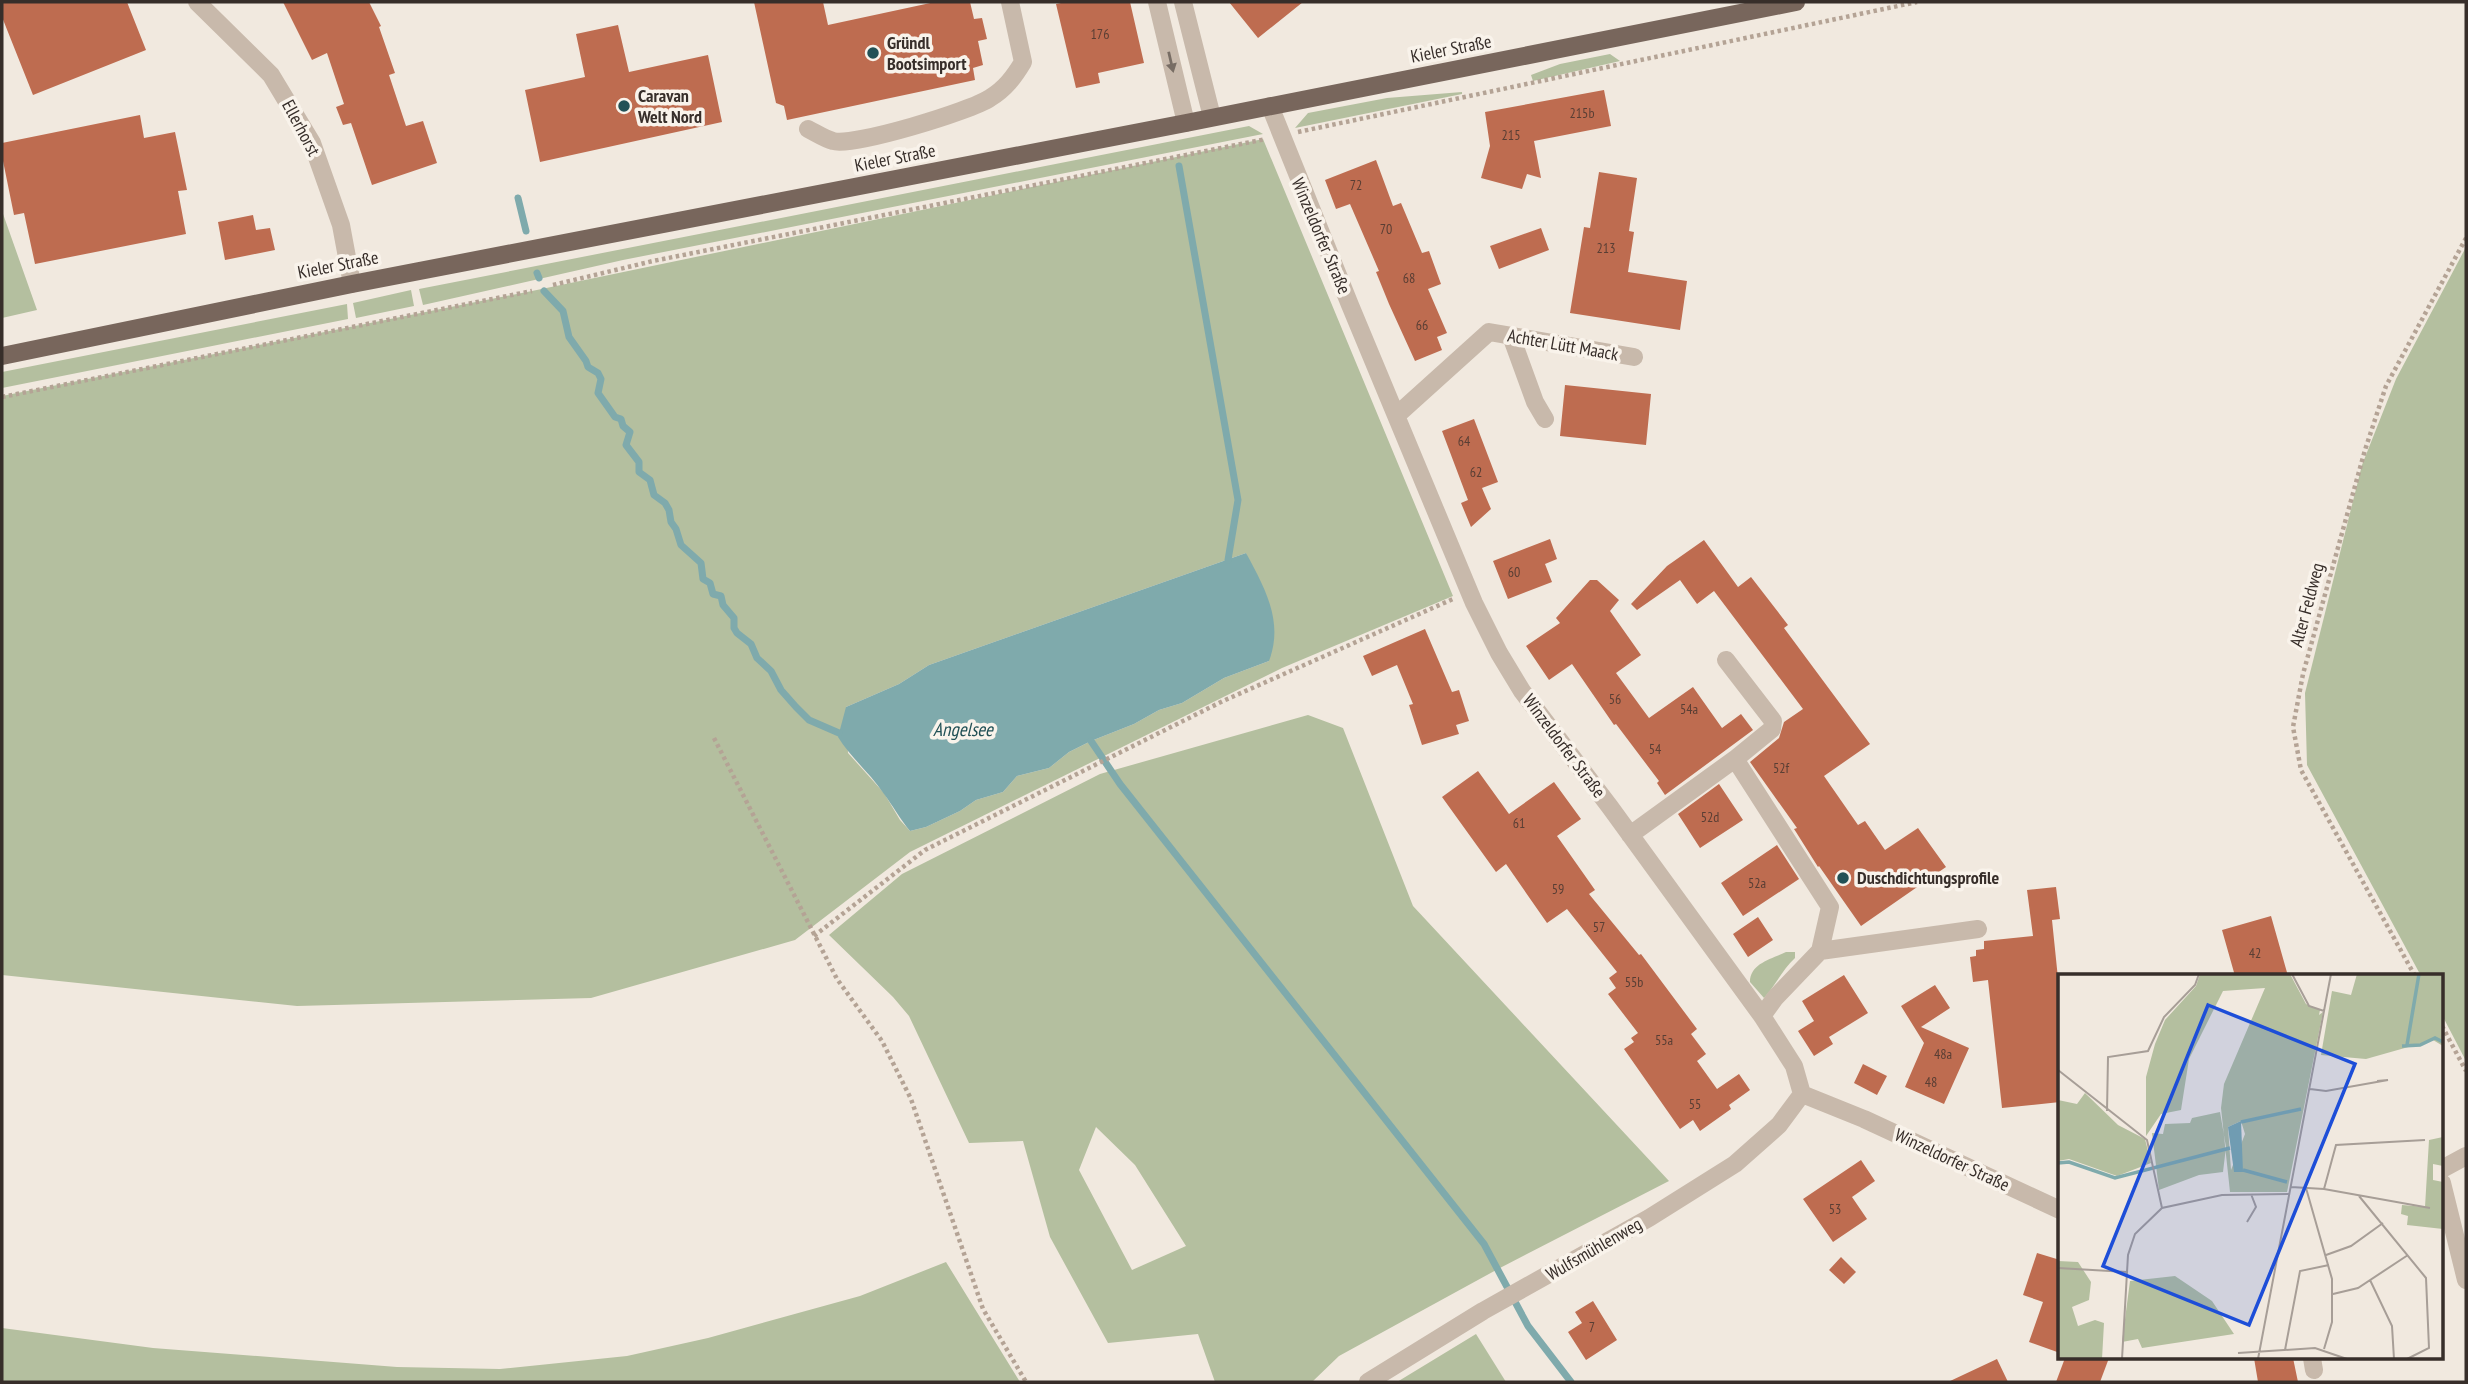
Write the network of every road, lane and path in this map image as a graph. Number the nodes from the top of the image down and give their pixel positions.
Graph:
1 (197, 2) edge
2 (1010, 2) edge
3 (1157, 2) edge
4 (1183, 2) edge
5 (1796, 2) edge
6 (1917, 2) edge
7 (1270, 106) junction
8 (1212, 117) junction
9 (1186, 123) junction
10 (808, 129) dead end
11 (1280, 136) junction
12 (2466, 237) edge
13 (352, 284) junction
14 (553, 285) dead end
15 (532, 291) dead end
16 (1511, 336) junction
17 (2, 356) edge
18 (1634, 357) dead end
19 (2, 397) edge
20 (1397, 415) junction
21 (1545, 418) dead end
22 (1470, 592) junction
23 (1726, 660) dead end
24 (1279, 669) dead end
25 (1282, 675) junction
26 (714, 737) dead end
27 (1734, 760) junction
28 (1630, 835) junction
29 (1978, 929) dead end
30 (814, 936) junction
31 (1820, 951) junction
32 (2414, 974) edge
33 (1762, 1016) junction
34 (2444, 1030) edge
35 (2466, 1071) edge
36 (1802, 1094) junction
37 (2466, 1156) edge
38 (2444, 1168) edge
39 (2444, 1191) edge
40 (2058, 1209) edge
41 (2466, 1280) edge
42 (1026, 1382) edge
43 (1368, 1382) edge

1 - 13 street, Ellerhorst
2 - 10 street
3 -> 9 street
4 - 8 street
5 - 7 main road, Kieler Straße
6 - 11 path
7 - 8 main road, Kieler Straße
7 - 11 street, Winzeldorfer Straße
8 - 9 main road, Kieler Straße
9 - 13 main road, Kieler Straße
11 - 14 path
11 - 20 street, Winzeldorfer Straße
12 - 32 path, Alter Feldweg
13 - 17 main road, Kieler Straße
15 - 19 path
16 - 18 street, Achter Lütt Maack
16 - 20 street, Achter Lütt Maack
16 - 21 street
20 - 22 street, Winzeldorfer Straße
22 - 25 path
22 - 28 street, Winzeldorfer Straße
23 - 27 street
24 - 25 path
25 - 30 path
26 - 30 path
27 - 28 street
27 - 31 street
28 - 33 street, Winzeldorfer Straße
29 - 31 street
30 - 42 path
31 - 33 street
33 - 36 street, Winzeldorfer Straße
34 - 35 path
36 - 40 street, Winzeldorfer Straße
36 - 43 street, Wulfsmühlenweg
37 - 38 street
39 - 41 street

